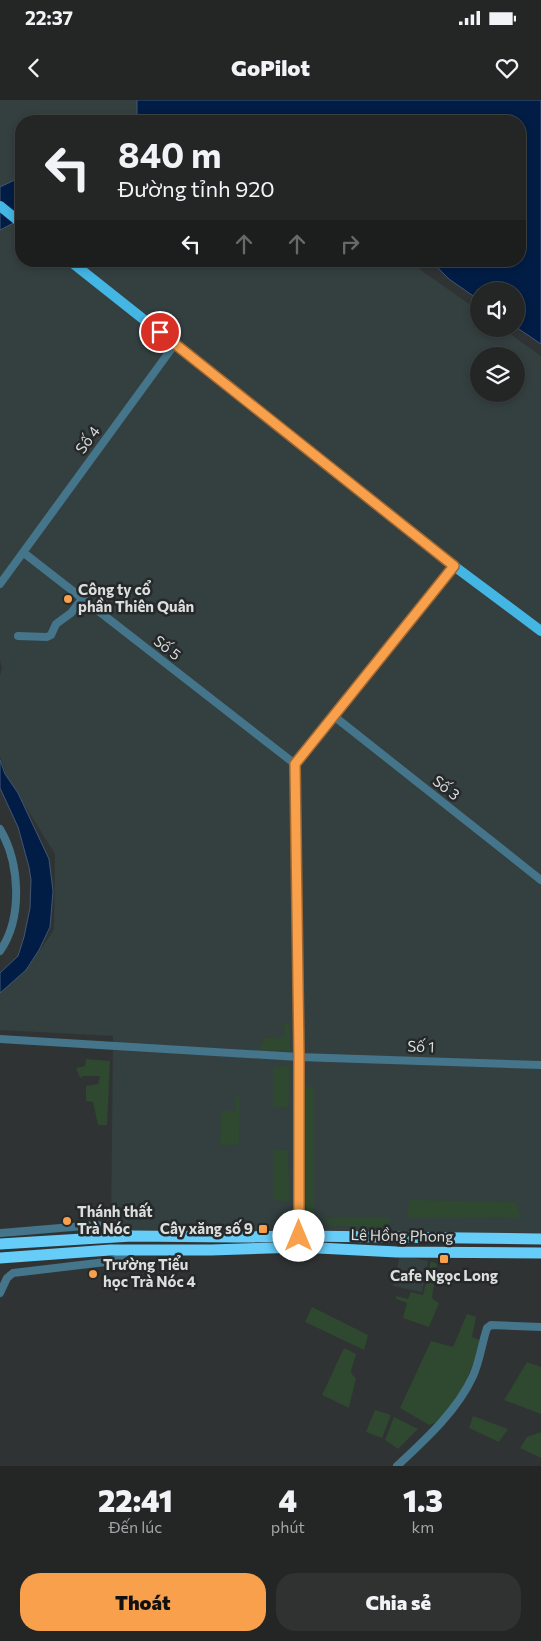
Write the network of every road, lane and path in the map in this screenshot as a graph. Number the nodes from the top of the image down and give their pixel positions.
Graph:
1 (0, 206) edge
2 (15, 218) edge
3 (78, 267) edge
4 (175, 344) junction
5 (24, 553) junction
6 (454, 566) junction
7 (0, 584) edge
8 (82, 598) junction
9 (541, 631) edge
10 (18, 636) dead end
11 (334, 717) junction
12 (295, 764) junction
13 (0, 829) edge
14 (541, 880) edge
15 (0, 951) edge
16 (0, 1039) edge
17 (299, 1056) junction
18 (541, 1065) edge
19 (132, 1236) junction
20 (0, 1238) edge
21 (541, 1239) edge
22 (299, 1242) junction
23 (131, 1250) junction
24 (541, 1253) edge
25 (0, 1258) edge
26 (0, 1293) edge
27 (541, 1327) edge
28 (396, 1466) edge

1 - 2 main road
3 - 4 main road
4 - 5 street, Số 4
4 - 6 main road
5 - 7 street, Số 4
5 - 8 street, Số 5
6 - 9 main road
6 - 11 street
8 - 10 street
8 - 12 street, Số 5
11 - 12 street
11 - 14 street, Số 3
12 - 17 street
13 - 15 street
16 - 17 street, Số 1
17 - 18 street, Số 1
17 - 22 street
19 - 20 highway, Lê Hồng Phong
19 - 20 street
19 - 22 highway, Lê Hồng Phong
21 - 22 highway, Lê Hồng Phong
22 - 23 highway, Lê Hồng Phong
22 - 24 highway, Lê Hồng Phong
23 - 25 highway, Lê Hồng Phong
23 - 26 street
27 - 28 street

